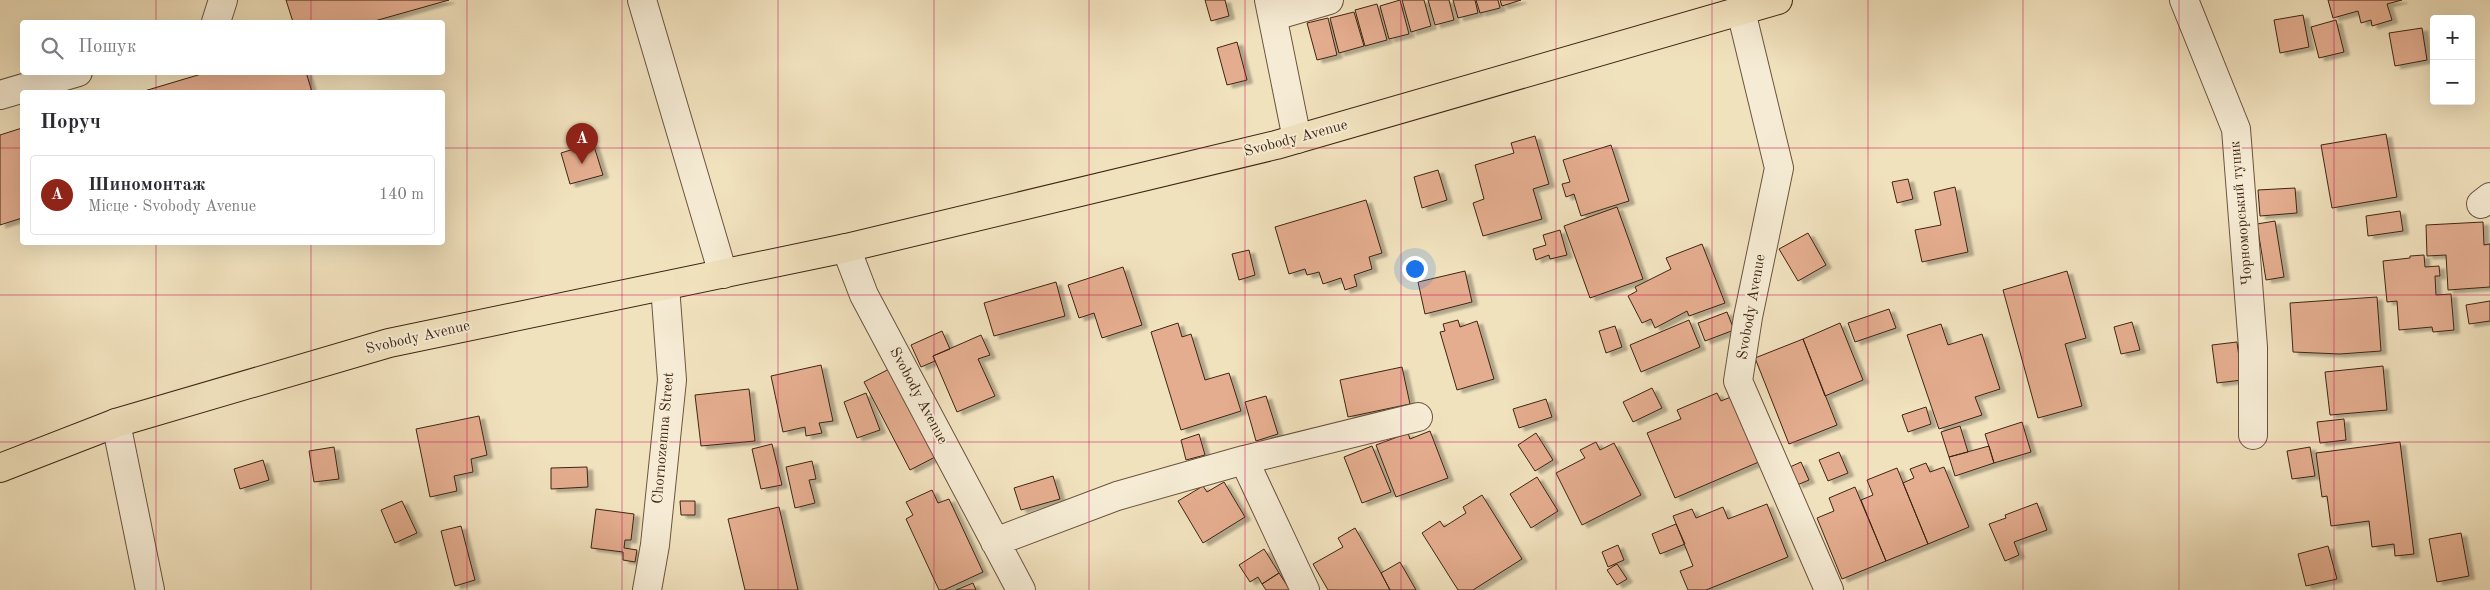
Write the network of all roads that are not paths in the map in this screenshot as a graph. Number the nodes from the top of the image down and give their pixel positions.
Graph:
1 (223, 0) edge
2 (642, 0) edge
3 (1329, 0) edge
4 (1778, 0) edge
5 (2184, 0) edge
6 (1271, 8) edge
7 (1741, 11) junction
8 (217, 20) edge
9 (68, 75) edge
10 (0, 96) edge
11 (1297, 140) junction
12 (846, 248) junction
13 (723, 274) junction
14 (665, 286) junction
15 (1418, 417) dead end
16 (116, 423) junction
17 (2253, 435) dead end
18 (1244, 460) junction
19 (0, 468) edge
20 (995, 542) junction
21 (150, 590) edge
22 (647, 590) edge
23 (1021, 590) edge
24 (1305, 590) edge
25 (1829, 590) edge

1 - 8 street
2 - 13 street
3 - 6 street
4 - 7 main road, Svobody Avenue
5 - 17 street, Чорноморський тупик
6 - 11 street
7 - 11 main road, Svobody Avenue
7 - 25 street, Svobody Avenue
9 - 10 street
11 - 12 main road, Svobody Avenue
12 - 13 main road, Svobody Avenue
12 - 20 street, Svobody Avenue
13 - 14 main road, Svobody Avenue
14 - 16 main road, Svobody Avenue
14 - 22 street, Chornozemna Street
15 - 18 street
16 - 19 main road, Svobody Avenue
16 - 21 street
18 - 20 street
18 - 24 street
20 - 23 street, Svobody Avenue

